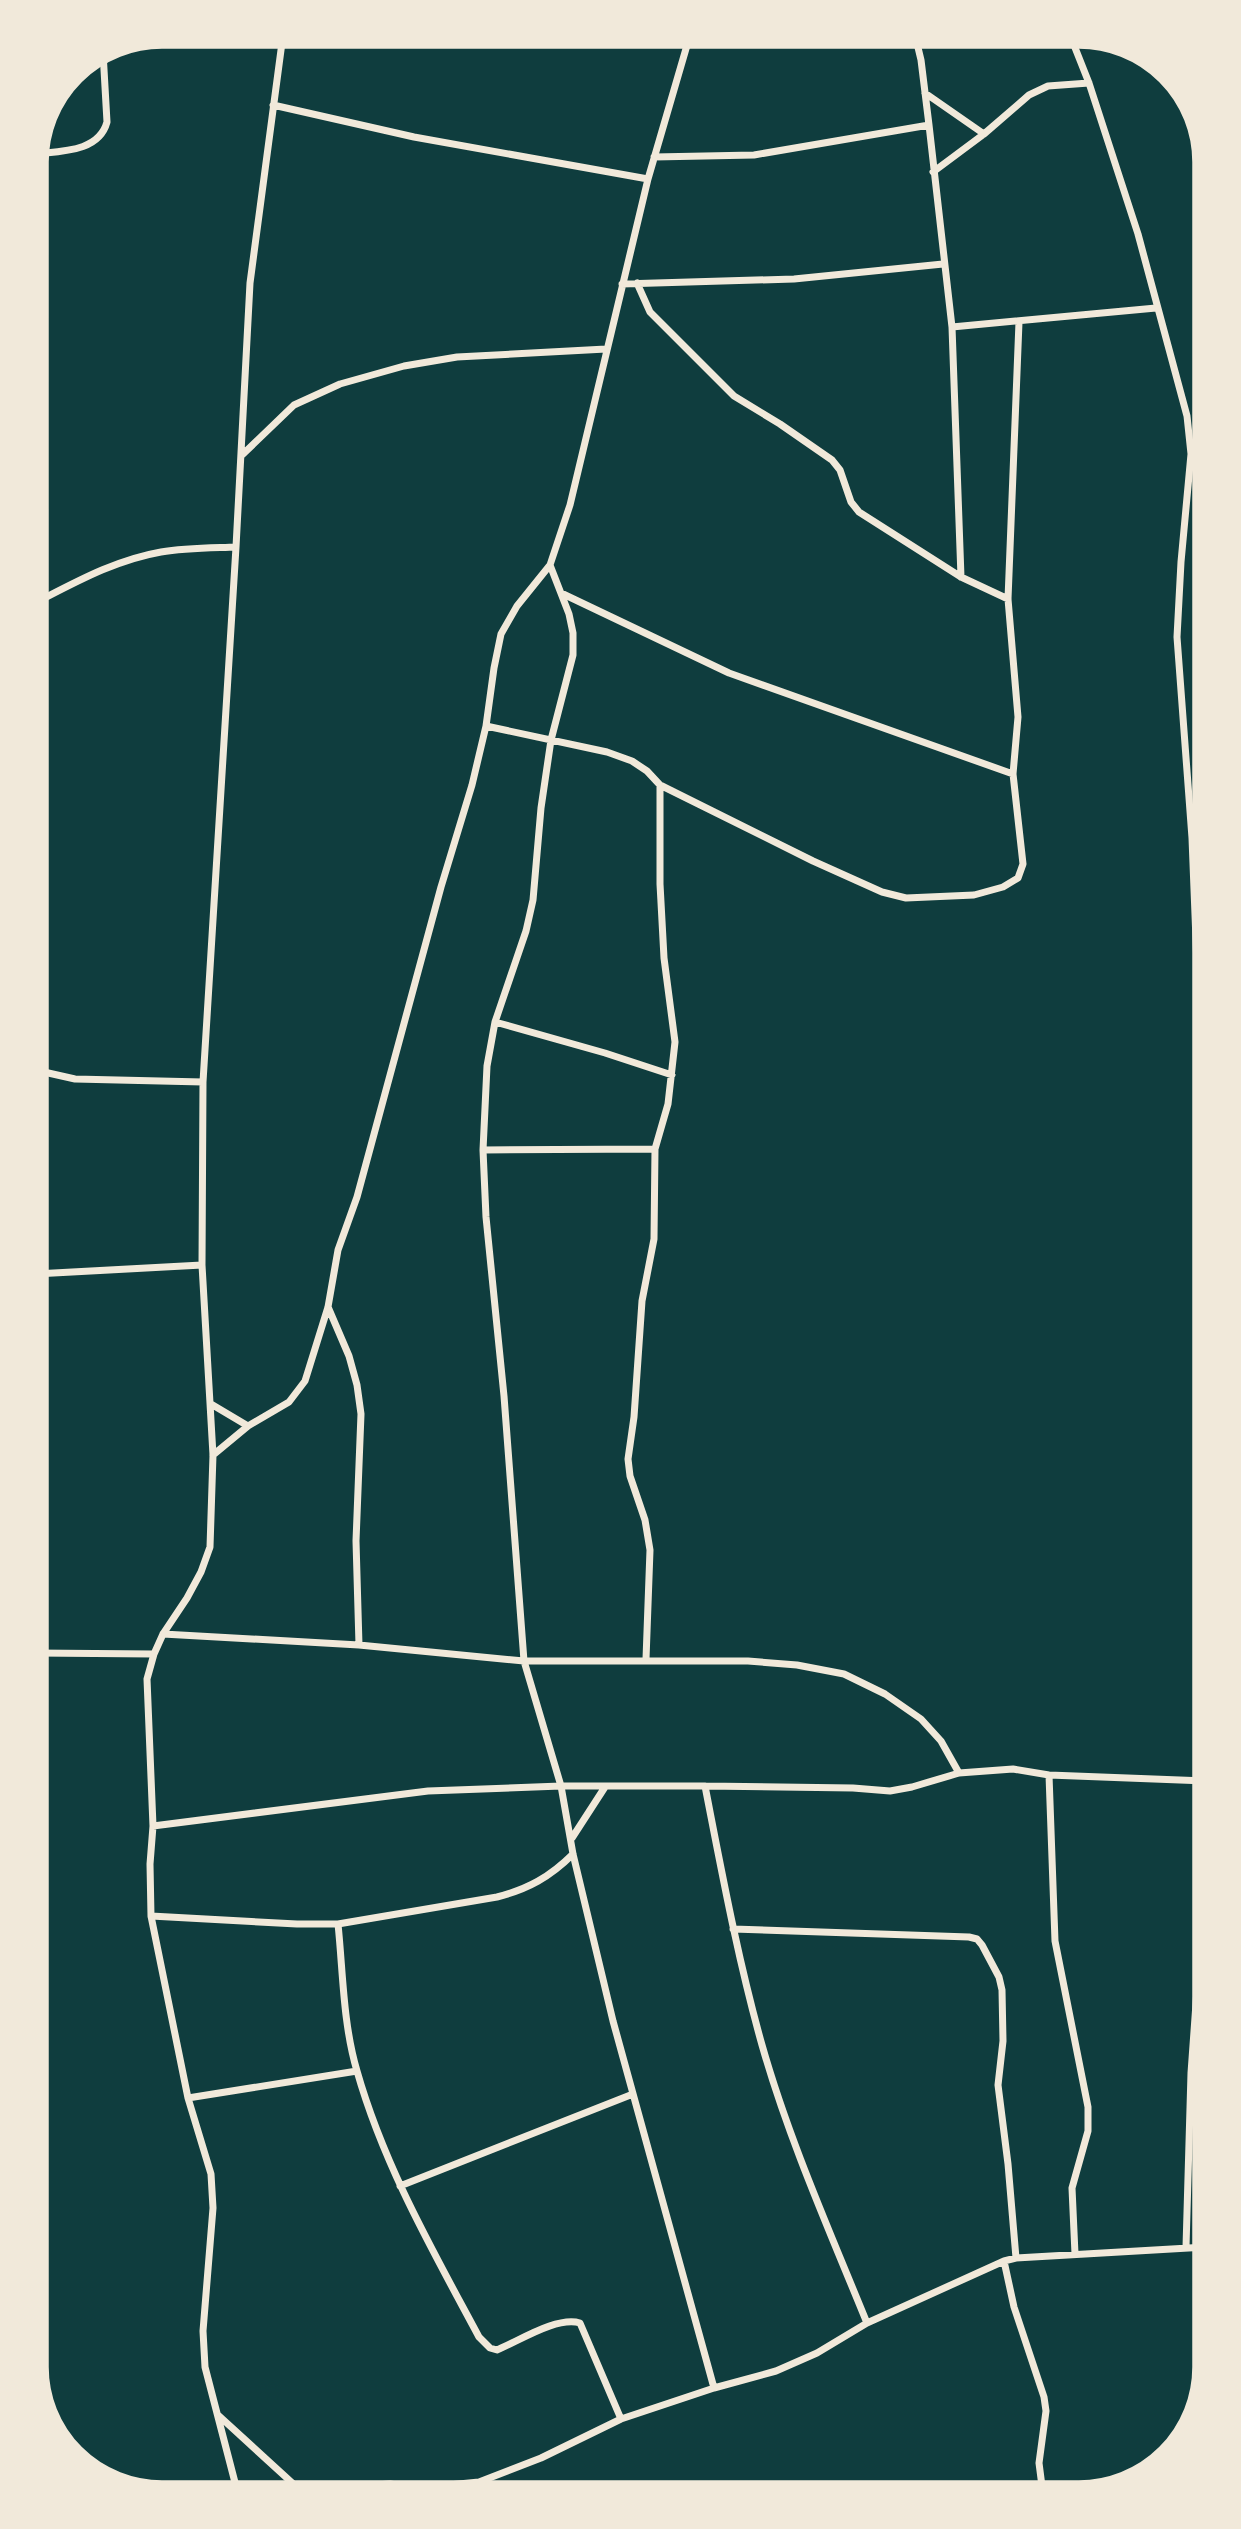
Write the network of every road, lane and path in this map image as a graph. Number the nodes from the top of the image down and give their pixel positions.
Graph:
1 (281, 47) edge
2 (688, 47) edge
3 (917, 47) edge
4 (1075, 47) edge
5 (104, 64) edge
6 (1089, 83) junction
7 (925, 93) junction
8 (273, 105) junction
9 (929, 125) junction
10 (984, 134) junction
11 (47, 151) edge
12 (654, 157) junction
13 (933, 172) junction
14 (648, 179) junction
15 (943, 264) junction
16 (637, 283) junction
17 (622, 284) junction
18 (1156, 308) junction
19 (1019, 322) junction
20 (952, 327) junction
21 (606, 349) junction
22 (1191, 454) junction
23 (241, 456) junction
24 (1194, 458) edge
25 (236, 547) junction
26 (550, 565) junction
27 (961, 577) junction
28 (560, 593) junction
29 (47, 597) edge
30 (1008, 598) junction
31 (486, 726) junction
32 (551, 740) junction
33 (1013, 774) junction
34 (660, 785) junction
35 (1192, 838) joint
36 (1194, 889) edge
37 (495, 1022) junction
38 (47, 1073) edge
39 (672, 1075) junction
40 (203, 1082) junction
41 (654, 1149) junction
42 (483, 1150) junction
43 (202, 1265) junction
44 (47, 1274) edge
45 (328, 1307) junction
46 (211, 1404) junction
47 (248, 1426) junction
48 (214, 1455) junction
49 (163, 1634) junction
50 (359, 1645) junction
51 (47, 1653) edge
52 (154, 1654) junction
53 (646, 1659) junction
54 (524, 1661) junction
55 (959, 1773) junction
56 (1048, 1775) junction
57 (1194, 1781) edge
58 (561, 1786) junction
59 (705, 1786) junction
60 (605, 1787) junction
61 (153, 1826) junction
62 (572, 1839) junction
63 (573, 1854) junction
64 (151, 1916) junction
65 (338, 1924) junction
66 (733, 1929) junction
67 (1194, 2031) edge
68 (356, 2071) junction
69 (634, 2094) junction
70 (188, 2098) junction
71 (400, 2186) junction
72 (1186, 2247) junction
73 (1194, 2247) edge
74 (1075, 2254) junction
75 (1016, 2258) junction
76 (1004, 2261) junction
77 (867, 2323) junction
78 (714, 2388) junction
79 (218, 2415) junction
80 (621, 2419) junction
81 (235, 2482) edge
82 (291, 2482) edge
83 (479, 2482) edge
84 (1041, 2482) edge

1 - 8 street
2 - 12 street
3 - 7 street
4 - 6 street
5 - 11 street
6 - 10 street
6 - 18 street
7 - 9 street
7 - 10 street
8 - 14 street
8 - 23 street
9 - 12 street
9 - 13 street
10 - 13 street
12 - 14 street
13 - 15 street
14 - 17 street
15 - 16 street
15 - 20 street
16 - 17 street
16 - 27 street
17 - 21 street
18 - 19 street
18 - 22 street
19 - 20 street
19 - 30 street
20 - 27 street
21 - 23 street
21 - 26 street
22 - 24 street
22 - 35 street
23 - 25 street
25 - 29 street
25 - 40 street
26 - 28 street
26 - 31 street
27 - 30 street
28 - 32 street
28 - 33 street
30 - 33 street
31 - 32 street
31 - 45 street
32 - 34 street
32 - 37 street
33 - 34 street
34 - 39 street
35 - 36 street
37 - 39 street
37 - 42 street
38 - 40 street
39 - 41 street
40 - 43 street
41 - 42 street
41 - 53 street
42 - 54 street
43 - 44 street
43 - 46 street
45 - 47 street
45 - 50 street
46 - 47 street
46 - 48 street
47 - 48 street
48 - 49 street
49 - 50 street
49 - 52 street
50 - 54 street
51 - 52 street
52 - 61 street
53 - 54 street
53 - 55 street
54 - 58 street
55 - 56 street
55 - 59 street
56 - 57 street
56 - 74 street
58 - 60 street
58 - 61 street
58 - 62 street
59 - 60 street
59 - 66 street
60 - 62 street
61 - 64 street
62 - 63 street
63 - 65 street
63 - 69 street
64 - 65 street
64 - 70 street
65 - 68 street
66 - 75 street
66 - 77 street
67 - 72 street
68 - 70 street
68 - 71 street
69 - 71 street
69 - 78 street
70 - 79 street
71 - 80 street
72 - 73 street
72 - 74 street
74 - 75 street
75 - 76 street
76 - 77 street
76 - 84 street
77 - 78 street
78 - 80 street
79 - 81 street
79 - 82 street
80 - 83 street

